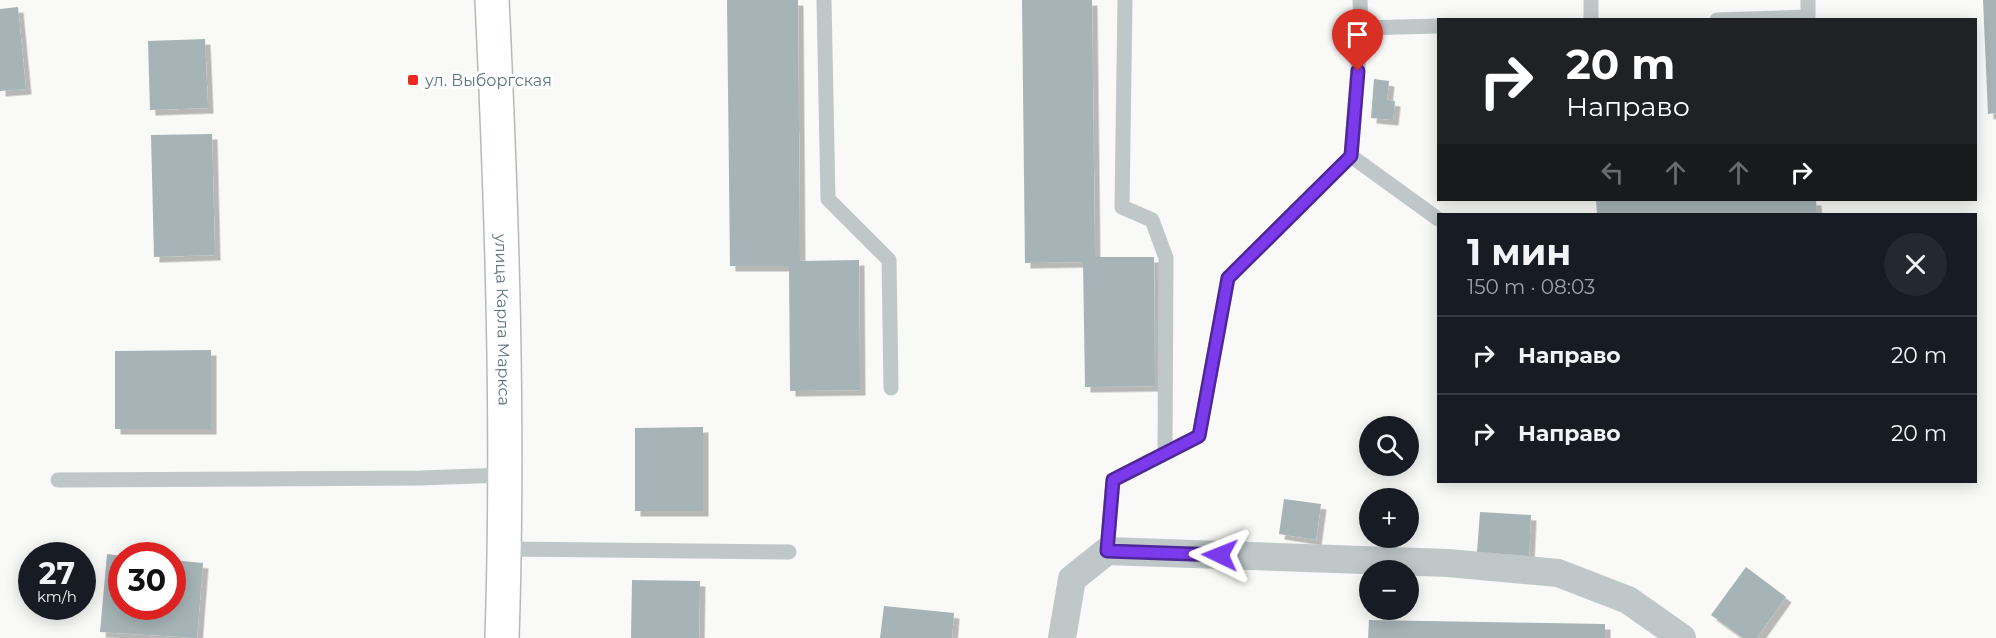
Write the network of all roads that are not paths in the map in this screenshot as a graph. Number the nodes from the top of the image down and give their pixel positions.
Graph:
1 (492, 0) edge
2 (824, 0) edge
3 (1125, 0) edge
4 (1360, 0) edge
5 (1591, 0) edge
6 (1808, 0) edge
7 (1592, 18) edge
8 (1778, 18) edge
9 (1437, 26) edge
10 (1361, 28) junction
11 (1351, 156) junction
12 (1437, 218) edge
13 (891, 388) dead end
14 (1165, 453) junction
15 (505, 475) junction
16 (58, 480) dead end
17 (505, 549) junction
18 (1107, 551) junction
19 (789, 552) dead end
20 (502, 638) edge
21 (1062, 638) edge
22 (1682, 638) edge

1 - 15 highway, улица Карла Маркса
2 - 13 lane
3 - 14 lane
4 - 10 lane
5 - 7 lane
6 - 8 lane
9 - 10 lane
10 - 11 lane
11 - 12 lane
11 - 14 lane
14 - 18 lane
15 - 16 lane
15 - 17 highway, улица Карла Маркса
17 - 19 lane
17 - 20 highway, улица Карла Маркса
18 - 21 street
18 - 22 street

